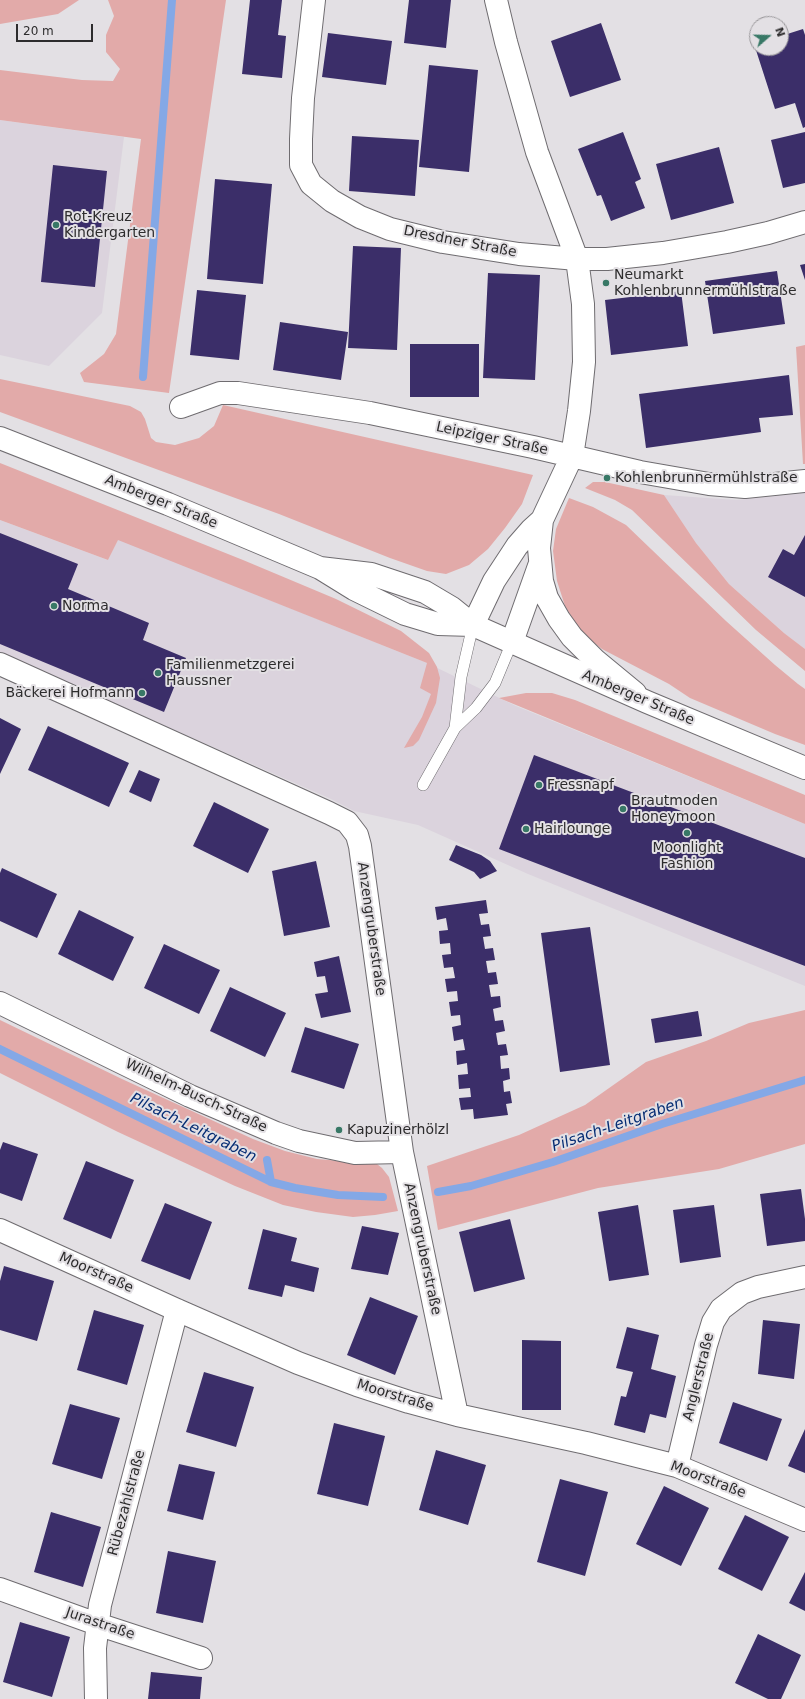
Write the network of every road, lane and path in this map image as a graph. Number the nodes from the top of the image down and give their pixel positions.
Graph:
1 (314, 0) edge
2 (496, 0) edge
3 (805, 222) edge
4 (577, 259) junction
5 (181, 407) dead end
6 (0, 438) edge
7 (572, 456) junction
8 (805, 481) edge
9 (542, 520) junction
10 (540, 566) junction
11 (473, 625) junction
12 (512, 642) junction
13 (0, 664) edge
14 (647, 702) junction
15 (455, 728) junction
16 (805, 768) edge
17 (423, 785) dead end
18 (0, 1003) edge
19 (402, 1152) junction
20 (0, 1230) edge
21 (805, 1277) edge
22 (177, 1310) junction
23 (457, 1415) junction
24 (677, 1466) junction
25 (805, 1520) edge
26 (0, 1589) edge
27 (97, 1624) junction
28 (201, 1658) dead end
29 (96, 1699) edge

1 - 4 street, Dresdner Straße
2 - 4 street
3 - 4 street, Dresdner Straße
4 - 7 street
5 - 7 street, Leipziger Straße
6 - 11 street, Amberger Straße
7 - 8 street, Leipziger Straße
7 - 9 street
9 - 10 street
9 - 11 street
10 - 12 street
10 - 14 street
11 - 12 street, Amberger Straße
11 - 15 lane
12 - 14 street, Amberger Straße
12 - 15 lane
13 - 19 street, Anzengruberstraße
14 - 16 street, Amberger Straße
15 - 17 lane
18 - 19 street, Wilhelm-Busch-Straße
19 - 23 street, Anzengruberstraße
20 - 22 street, Moorstraße
21 - 24 street, Anglerstraße
22 - 23 street, Moorstraße
22 - 27 street, Rübezahlstraße
23 - 24 street, Moorstraße
24 - 25 street, Moorstraße
26 - 27 street, Jurastraße
27 - 28 street, Jurastraße
27 - 29 street, Rübezahlstraße

